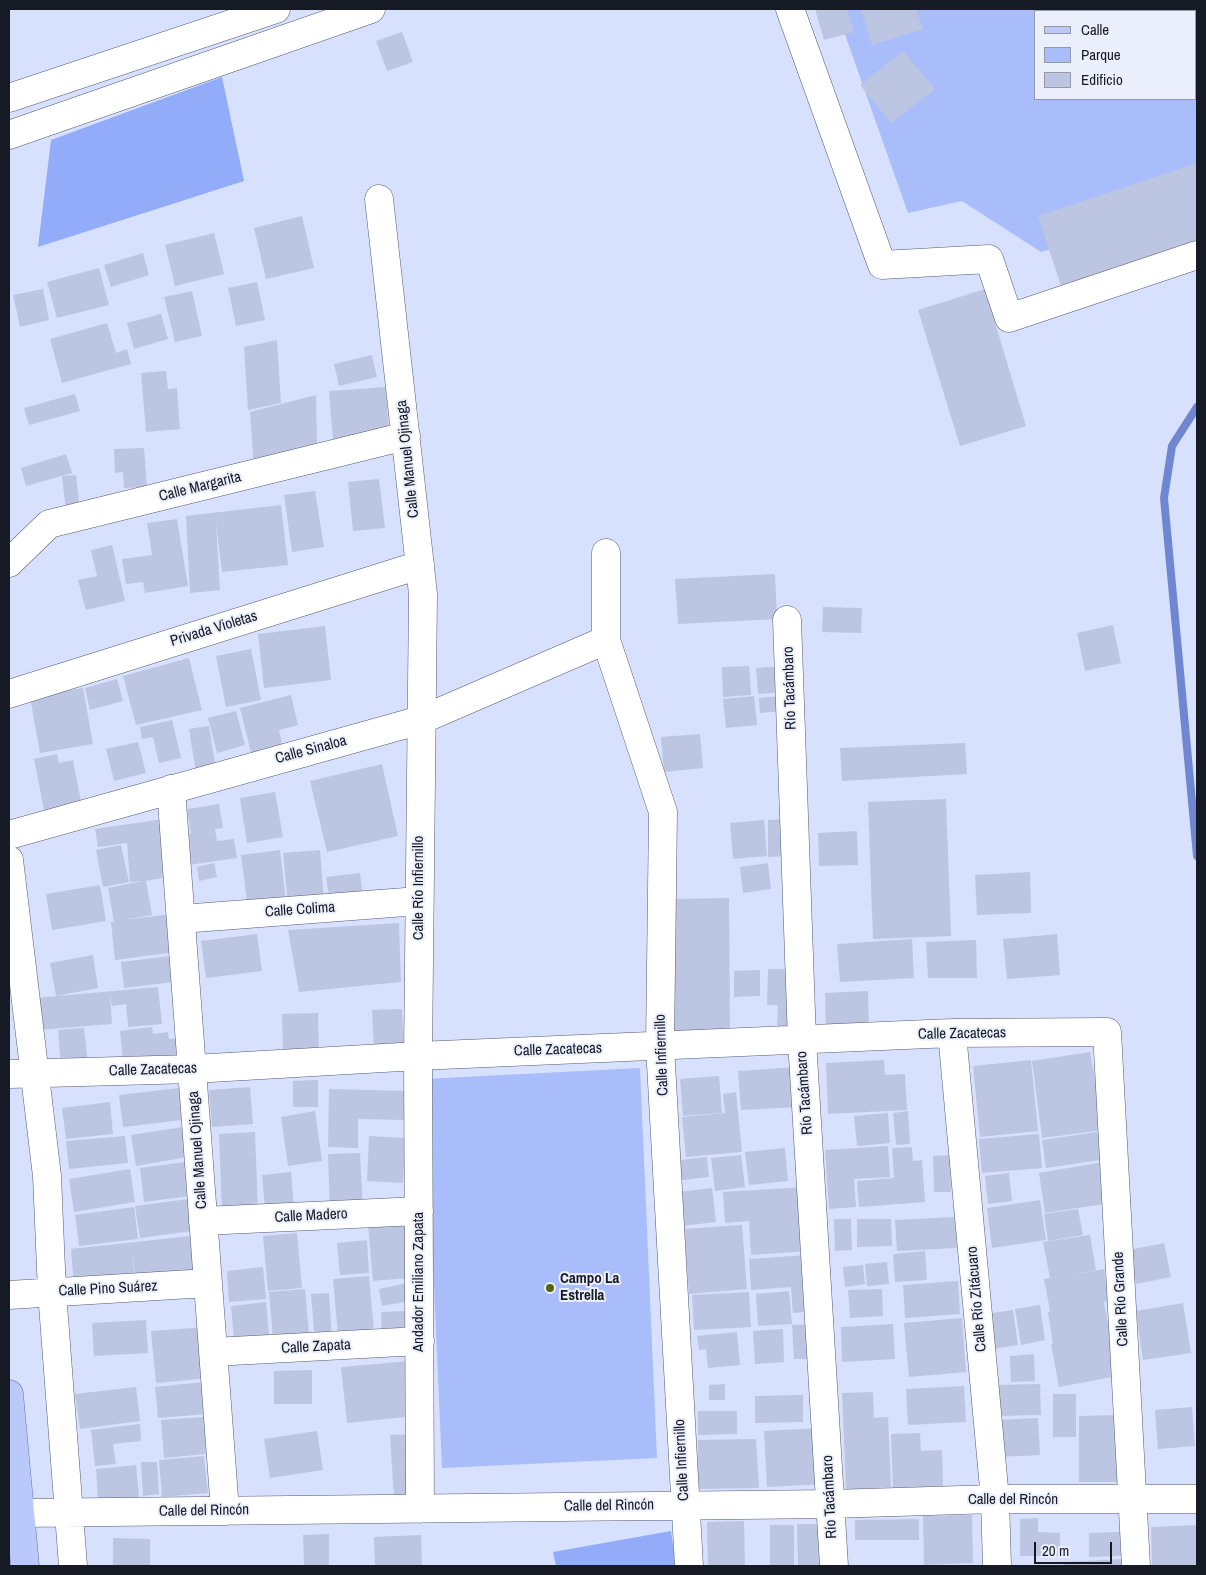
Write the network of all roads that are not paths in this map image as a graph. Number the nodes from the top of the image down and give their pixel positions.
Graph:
1 (276, 9) edge
2 (371, 9) edge
3 (790, 9) edge
4 (9, 98) edge
5 (9, 135) edge
6 (379, 199) dead end
7 (1197, 255) edge
8 (406, 436) junction
9 (606, 553) dead end
10 (9, 563) edge
11 (420, 565) junction
12 (787, 620) dead end
13 (606, 640) junction
14 (9, 694) edge
15 (420, 720) junction
16 (171, 788) junction
17 (9, 835) edge
18 (9, 860) edge
19 (419, 902) junction
20 (181, 918) junction
21 (1107, 1032) joint
22 (952, 1033) junction
23 (802, 1040) junction
24 (660, 1046) junction
25 (418, 1056) junction
26 (193, 1069) junction
27 (36, 1072) junction
28 (9, 1074) edge
29 (419, 1211) junction
30 (203, 1221) junction
31 (208, 1283) junction
32 (52, 1292) junction
33 (9, 1294) edge
34 (420, 1341) junction
35 (213, 1352) junction
36 (9, 1394) edge
37 (995, 1499) junction
38 (1131, 1500) junction
39 (1197, 1500) edge
40 (831, 1504) junction
41 (684, 1506) junction
42 (420, 1509) junction
43 (225, 1511) junction
44 (67, 1512) junction
45 (20, 1513) junction
46 (25, 1566) edge
47 (73, 1566) edge
48 (689, 1566) edge
49 (834, 1566) edge
50 (997, 1566) edge
51 (1136, 1566) edge

1 - 4 street
2 - 5 street
3 - 7 street
6 - 8 street, Calle Manuel Ojinaga
8 - 10 street, Calle Margarita
8 - 11 street, Calle Manuel Ojinaga
9 - 13 street, Calle Infiernillo
11 - 14 street, Privada Violetas
11 - 15 street, Calle Manuel Ojinaga
12 - 23 street, Río Tacámbaro
13 - 15 street, Calle Sinaloa
13 - 24 street, Calle Infiernillo
15 - 16 street, Calle Sinaloa
15 - 19 street, Calle Río Infiernillo
16 - 17 street, Calle Sinaloa
16 - 20 street, Calle Manuel Ojinaga
18 - 27 street
19 - 20 street, Calle Colima
19 - 25 street, Calle Río Infiernillo
20 - 26 street, Calle Manuel Ojinaga
21 - 22 street, Calle Zacatecas
21 - 38 street, Calle Río Grande
22 - 23 street, Calle Zacatecas
22 - 37 street, Calle Río Zitácuaro
23 - 24 street, Calle Zacatecas
23 - 40 street, Río Tacámbaro
24 - 25 street, Calle Zacatecas
24 - 41 street, Calle Infiernillo
25 - 26 street, Calle Zacatecas
25 - 29 street, Andador Emiliano Zapata
26 - 27 street, Calle Zacatecas
26 - 30 street, Calle Manuel Ojinaga
27 - 28 street, Calle Zacatecas
27 - 32 street
29 - 30 street, Calle Madero
29 - 34 street, Andador Emiliano Zapata
30 - 31 street, Calle Manuel Ojinaga
31 - 32 street, Calle Pino Suárez
31 - 35 street, Calle Manuel Ojinaga
32 - 33 street, Calle Pino Suárez
32 - 44 street
34 - 35 street, Calle Zapata
34 - 42 street, Andador Emiliano Zapata
35 - 43 street, Calle Manuel Ojinaga
36 - 45 main road
37 - 38 street, Calle del Rincón
37 - 40 street, Calle del Rincón
37 - 50 street, Calle Río Zitácuaro
38 - 39 street, Calle del Rincón
38 - 51 street, Calle Río Grande
40 - 41 street, Calle del Rincón
40 - 49 street, Río Tacámbaro
41 - 42 street, Calle del Rincón
41 - 48 street, Calle Infiernillo
42 - 43 street, Calle del Rincón
43 - 44 street, Calle del Rincón
44 - 45 street, Calle del Rincón
44 - 47 street
45 - 46 main road

